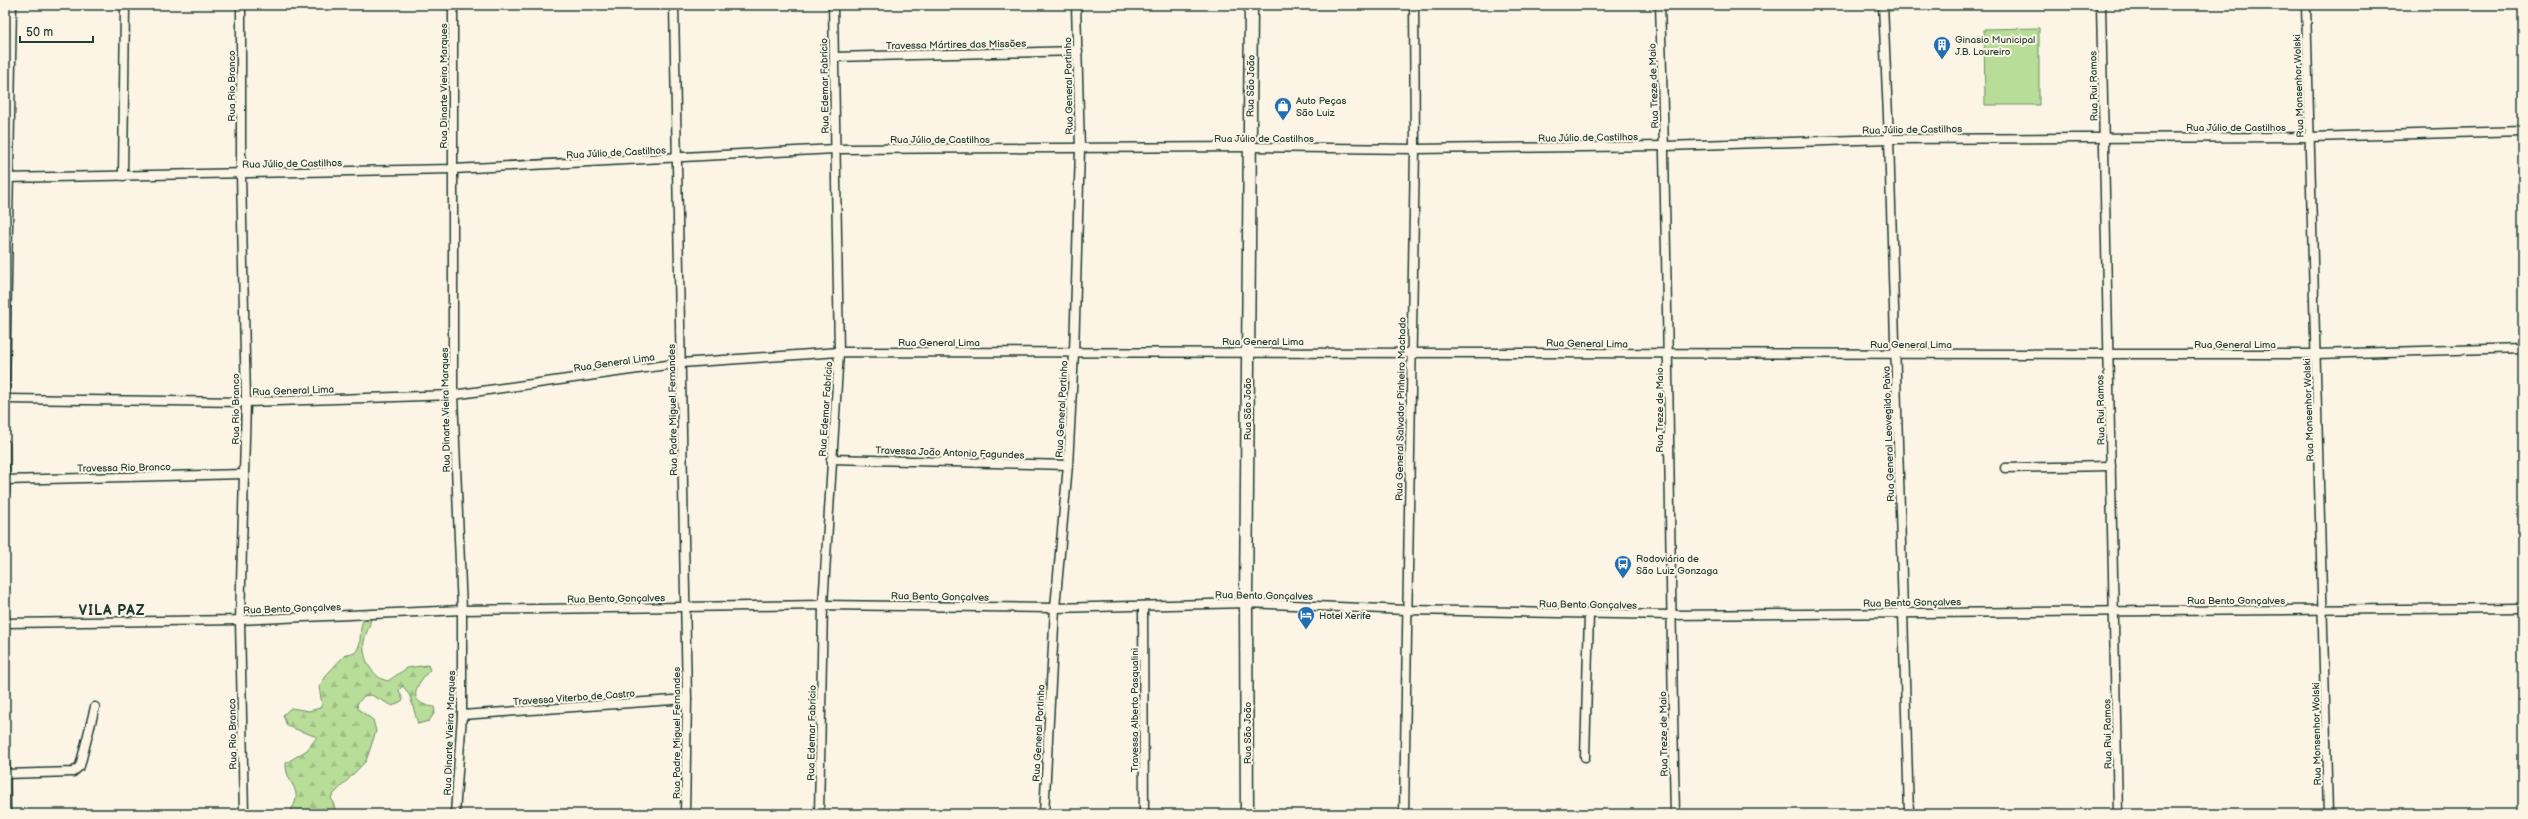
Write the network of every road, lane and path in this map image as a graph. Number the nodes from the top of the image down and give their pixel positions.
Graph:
1 (12, 5) edge
2 (125, 5) edge
3 (241, 5) edge
4 (453, 5) edge
5 (674, 5) edge
6 (833, 5) edge
7 (1076, 5) edge
8 (1252, 5) edge
9 (1414, 5) edge
10 (1660, 5) edge
11 (1883, 5) edge
12 (2101, 5) edge
13 (2306, 5) edge
14 (1078, 51) junction
15 (834, 57) junction
16 (2523, 131) edge
17 (2310, 136) junction
18 (2104, 137) junction
19 (1889, 139) junction
20 (1665, 146) junction
21 (1249, 147) junction
22 (835, 149) junction
23 (1080, 149) junction
24 (1415, 149) junction
25 (678, 159) junction
26 (453, 170) junction
27 (241, 174) junction
28 (123, 176) junction
29 (7, 178) edge
30 (2523, 348) edge
31 (1247, 351) junction
32 (839, 352) junction
33 (1412, 352) junction
34 (1074, 353) junction
35 (1668, 354) junction
36 (1895, 354) junction
37 (2109, 354) junction
38 (2317, 354) junction
39 (681, 363) junction
40 (5, 389) edge
41 (454, 395) junction
42 (5, 399) edge
43 (246, 402) junction
44 (5, 444) edge
45 (831, 459) junction
46 (1068, 465) junction
47 (2111, 466) junction
48 (2005, 468) dead end
49 (244, 474) junction
50 (5, 480) edge
51 (5, 492) edge
52 (1246, 603) junction
53 (823, 605) junction
54 (685, 606) junction
55 (1144, 606) junction
56 (1055, 608) junction
57 (2523, 608) edge
58 (2324, 609) junction
59 (462, 610) junction
60 (1406, 610) junction
61 (2115, 611) junction
62 (1903, 612) junction
63 (1589, 614) junction
64 (1671, 615) junction
65 (240, 620) junction
66 (5, 622) edge
67 (687, 699) junction
68 (95, 707) dead end
69 (462, 715) junction
70 (1585, 757) dead end
71 (5, 758) edge
72 (5, 774) edge
73 (6, 814) edge
74 (244, 814) edge
75 (456, 814) edge
76 (685, 814) edge
77 (819, 814) edge
78 (1044, 814) edge
79 (1144, 814) edge
80 (1247, 814) edge
81 (1404, 814) edge
82 (1675, 814) edge
83 (1909, 814) edge
84 (2118, 814) edge
85 (2328, 814) edge

1 - 29 street
2 - 28 street
3 - 27 street, Rua Rio Branco
4 - 26 street, Rua Dinarte Vieira Marques
5 - 25 street, Rua Padre Miguel Fernandes
6 - 15 street, Rua Edemar Fabrício
7 - 14 street, Rua General Portinho
8 - 21 main road, Rua São João
9 - 24 street, Rua General Salvador Pinheiro Machado
10 - 20 street, Rua Treze de Maio
11 - 19 street, Rua General Leovegildo Paiva
12 - 18 street, Rua Rui Ramos
13 - 17 street, Rua Monsenhor Wolski
14 - 15 street, Travessa Mártires das Missões
14 - 23 street, Rua General Portinho
15 - 22 street, Rua Edemar Fabrício
16 - 17 street, Rua Júlio de Castilhos
17 - 18 street, Rua Júlio de Castilhos
17 - 38 street, Rua Monsenhor Wolski
18 - 19 street, Rua Júlio de Castilhos
18 - 37 street, Rua Rui Ramos
19 - 20 street, Rua Júlio de Castilhos
19 - 36 street, Rua General Leovegildo Paiva
20 - 24 street, Rua Júlio de Castilhos
20 - 35 street, Rua Treze de Maio
21 - 23 street, Rua Júlio de Castilhos
21 - 24 street, Rua Júlio de Castilhos
21 - 31 main road, Rua São João
22 - 23 street, Rua Júlio de Castilhos
22 - 25 street, Rua Júlio de Castilhos
22 - 32 street, Rua Edemar Fabrício
23 - 34 street, Rua General Portinho
24 - 33 street, Rua General Salvador Pinheiro Machado
25 - 26 street, Rua Júlio de Castilhos
25 - 39 street, Rua Padre Miguel Fernandes
26 - 27 street, Rua Júlio de Castilhos
26 - 41 street, Rua Dinarte Vieira Marques
27 - 28 street, Rua Júlio de Castilhos
27 - 43 street, Rua Rio Branco
28 - 29 street, Rua Júlio de Castilhos
29 - 40 street
30 - 38 street, Rua General Lima
31 - 33 street, Rua General Lima
31 - 34 street, Rua General Lima
31 - 52 main road, Rua São João
32 - 34 street, Rua General Lima
32 - 39 street, Rua General Lima
32 - 45 street, Rua Edemar Fabrício
33 - 35 street, Rua General Lima
33 - 60 street, Rua General Salvador Pinheiro Machado
34 - 46 street, Rua General Portinho
35 - 36 street, Rua General Lima
35 - 64 street, Rua Treze de Maio
36 - 37 street, Rua General Lima
36 - 62 street, Rua General Leovegildo Paiva
37 - 38 street, Rua General Lima
37 - 47 street, Rua Rui Ramos
38 - 58 street, Rua Monsenhor Wolski
39 - 41 street, Rua General Lima
39 - 54 street, Rua Padre Miguel Fernandes
41 - 43 street, Rua General Lima
41 - 59 street, Rua Dinarte Vieira Marques
42 - 43 street, Rua General Lima
43 - 49 street, Rua Rio Branco
44 - 50 street
45 - 46 street, Travessa João Antonio Fagundes
45 - 53 street, Rua Edemar Fabrício
46 - 56 street, Rua General Portinho
47 - 48 street
47 - 61 street, Rua Rui Ramos
49 - 50 street, Travessa Rio Branco
49 - 65 street, Rua Rio Branco
50 - 51 street
52 - 55 street, Rua Bento Gonçalves
52 - 60 street, Rua Bento Gonçalves
52 - 80 main road, Rua São João
53 - 54 street, Rua Bento Gonçalves
53 - 56 street, Rua Bento Gonçalves
53 - 77 street, Rua Edemar Fabrício
54 - 59 street, Rua Bento Gonçalves
54 - 67 street, Rua Padre Miguel Fernandes
55 - 56 street, Rua Bento Gonçalves
55 - 79 street, Travessa Alberto Pasqualini
56 - 78 street, Rua General Portinho
57 - 58 street, Rua Bento Gonçalves
58 - 61 street, Rua Bento Gonçalves
58 - 85 street, Rua Monsenhor Wolski
59 - 65 street, Rua Bento Gonçalves
59 - 69 street, Rua Dinarte Vieira Marques
60 - 63 street, Rua Bento Gonçalves
60 - 81 street, Rua General Salvador Pinheiro Machado
61 - 62 street, Rua Bento Gonçalves
61 - 84 street, Rua Rui Ramos
62 - 64 street, Rua Bento Gonçalves
62 - 83 street, Rua General Leovegildo Paiva
63 - 64 street, Rua Bento Gonçalves
63 - 70 street
64 - 82 street, Rua Treze de Maio
65 - 66 street, Rua Bento Gonçalves
65 - 74 street, Rua Rio Branco
67 - 69 street, Travessa Viterbo de Castro
67 - 76 street, Rua Padre Miguel Fernandes
68 - 72 street
69 - 75 street, Rua Dinarte Vieira Marques
71 - 72 street
72 - 73 street

